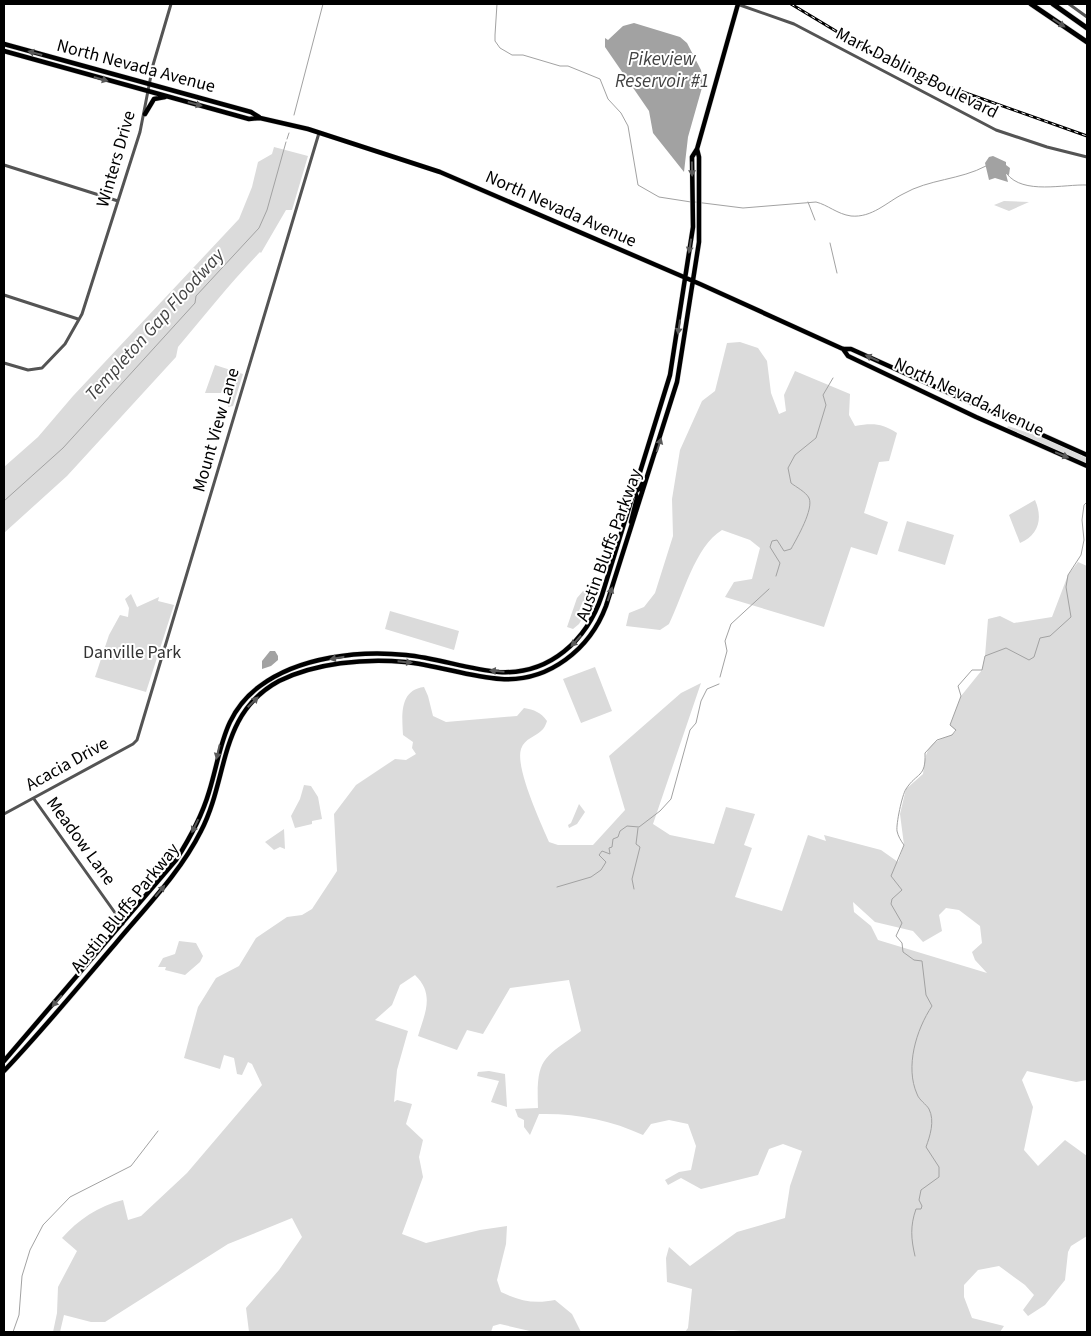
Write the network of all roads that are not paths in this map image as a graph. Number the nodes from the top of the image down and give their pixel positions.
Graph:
1 (171, 4) edge
2 (738, 4) edge
3 (1031, 4) edge
4 (1053, 4) edge
5 (1069, 4) edge
6 (1087, 18) edge
7 (1087, 28) edge
8 (1087, 42) edge
9 (4, 44) edge
10 (4, 52) edge
11 (149, 84) junction
12 (148, 91) junction
13 (174, 98) junction
14 (145, 114) junction
15 (260, 118) junction
16 (319, 133) junction
17 (697, 149) junction
18 (1087, 156) edge
19 (4, 165) edge
20 (118, 201) junction
21 (686, 278) junction
22 (694, 282) junction
23 (4, 295) edge
24 (78, 319) junction
25 (843, 349) junction
26 (4, 363) edge
27 (1087, 455) edge
28 (652, 465) junction
29 (1087, 466) edge
30 (635, 492) junction
31 (629, 537) junction
32 (139, 734) joint
33 (34, 798) junction
34 (4, 814) edge
35 (123, 924) junction
36 (4, 1061) edge
37 (4, 1071) edge

1 - 11 street, Winters Drive
2 - 17 main road
2 - 18 street, Mark Dabling Boulevard
3 -> 8 highway
4 - 7 highway
5 - 6 street
11 -> 9 main road, North Nevada Avenue
10 -> 12 main road, North Nevada Avenue
11 - 12 street, Winters Drive
11 - 15 main road, North Nevada Avenue
12 - 13 main road, North Nevada Avenue
12 - 14 street, Winters Drive
13 - 14 main road
13 -> 15 main road, North Nevada Avenue
14 - 20 street, Winters Drive
15 - 16 main road, North Nevada Avenue
16 - 21 main road, North Nevada Avenue
16 - 32 street, Mount View Lane
17 -> 21 main road, Austin Bluffs Parkway
17 - 22 main road, Austin Bluffs Parkway
19 - 20 street
20 - 24 street, Winters Drive
21 - 22 main road, North Nevada Avenue
21 -> 30 main road, Austin Bluffs Parkway
22 - 25 main road, North Nevada Avenue
28 -> 22 main road, Austin Bluffs Parkway
23 - 24 street
24 - 26 street, Winters Drive
27 -> 25 main road, North Nevada Avenue
25 -> 29 main road, North Nevada Avenue
28 - 30 main road
28 - 31 main road, Austin Bluffs Parkway
30 - 31 main road
30 -> 35 main road, Austin Bluffs Parkway
37 -> 31 main road, Austin Bluffs Parkway
32 - 33 street, Acacia Drive
33 - 34 street, Acacia Drive
33 - 35 street, Meadow Lane
35 -> 36 main road, Austin Bluffs Parkway

